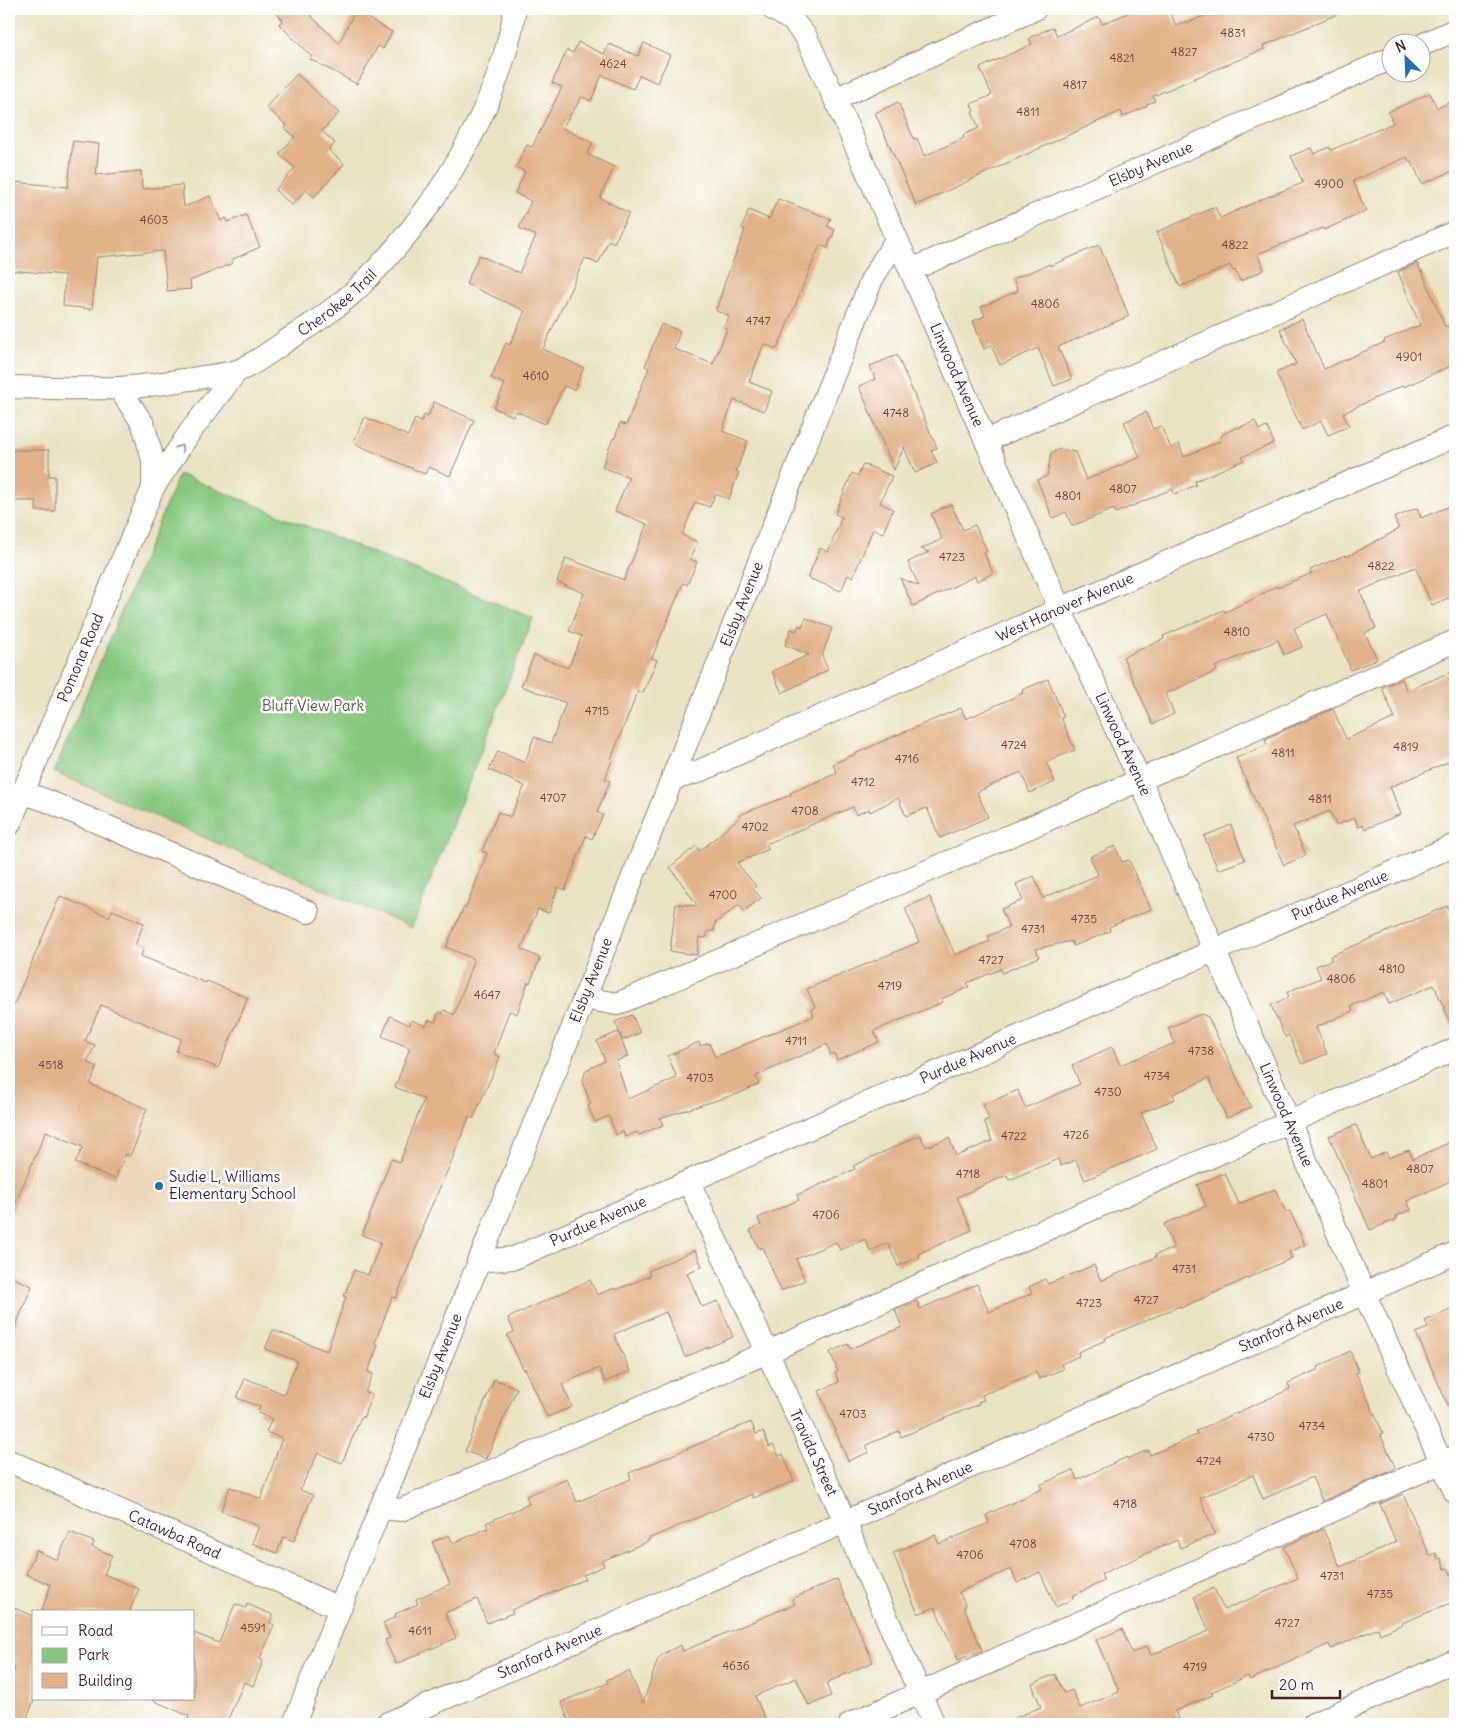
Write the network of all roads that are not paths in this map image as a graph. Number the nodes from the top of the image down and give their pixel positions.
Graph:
1 (515, 9) edge
2 (773, 9) edge
3 (1035, 9) edge
4 (1455, 30) edge
5 (1432, 40) edge
6 (1382, 62) edge
7 (835, 99) junction
8 (1455, 232) edge
9 (896, 240) junction
10 (910, 270) junction
11 (236, 372) junction
12 (9, 388) edge
13 (119, 388) junction
14 (1455, 436) edge
15 (986, 441) junction
16 (152, 488) junction
17 (1060, 609) junction
18 (1455, 641) edge
19 (672, 780) junction
20 (1140, 780) junction
21 (23, 793) junction
22 (9, 825) edge
23 (1455, 845) edge
24 (308, 912) dead end
25 (1213, 952) junction
26 (584, 998) junction
27 (1455, 1049) edge
28 (1288, 1122) junction
29 (690, 1182) junction
30 (1455, 1253) edge
31 (478, 1261) junction
32 (1364, 1293) junction
33 (768, 1352) junction
34 (1449, 1459) edge
35 (10, 1465) edge
36 (1455, 1492) edge
37 (381, 1508) junction
38 (845, 1521) junction
39 (339, 1608) junction
40 (1455, 1662) edge
41 (920, 1693) junction
42 (294, 1724) edge
43 (386, 1724) edge
44 (850, 1724) edge
45 (934, 1724) edge
46 (1314, 1724) edge

1 - 11 street, Cherokee Trail
2 - 7 street, Linwood Avenue
3 - 7 street
4 - 5 street
6 - 10 street, Elsby Avenue
7 - 9 street, Linwood Avenue
8 - 15 street
9 - 10 street, Linwood Avenue
9 - 19 street, Elsby Avenue
10 - 15 street, Linwood Avenue
11 - 13 street, Cherokee Trail
16 -> 11 street, Pomona Road
12 - 13 street, Cherokee Trail
13 - 16 street, Pomona Road
14 - 17 street, West Hanover Avenue
15 - 17 street, Linwood Avenue
16 - 21 street, Pomona Road
17 - 19 street, West Hanover Avenue
17 - 20 street, Linwood Avenue
18 - 20 street
19 - 26 street, Elsby Avenue
20 - 25 street, Linwood Avenue
20 - 26 street
21 - 22 street, Pomona Road
21 - 24 street
23 - 25 street, Purdue Avenue
25 - 28 street, Linwood Avenue
25 - 29 street, Purdue Avenue
26 - 31 street, Elsby Avenue
27 - 28 street
28 - 32 street, Linwood Avenue
28 - 33 street
29 - 31 street, Purdue Avenue
29 - 33 street, Travida Street
30 - 32 street, Stanford Avenue
31 - 37 street, Elsby Avenue
32 - 34 street, Linwood Avenue
32 - 38 street, Stanford Avenue
33 - 37 street
33 - 38 street, Travida Street
34 - 36 street, Linwood Avenue
34 - 41 street
35 - 39 street, Catawba Road
37 - 39 street, Elsby Avenue
38 - 41 street, Travida Street
38 - 43 street, Stanford Avenue
39 - 42 street, Elsby Avenue
40 - 46 street
41 - 44 street
41 - 45 street, Travida Street

